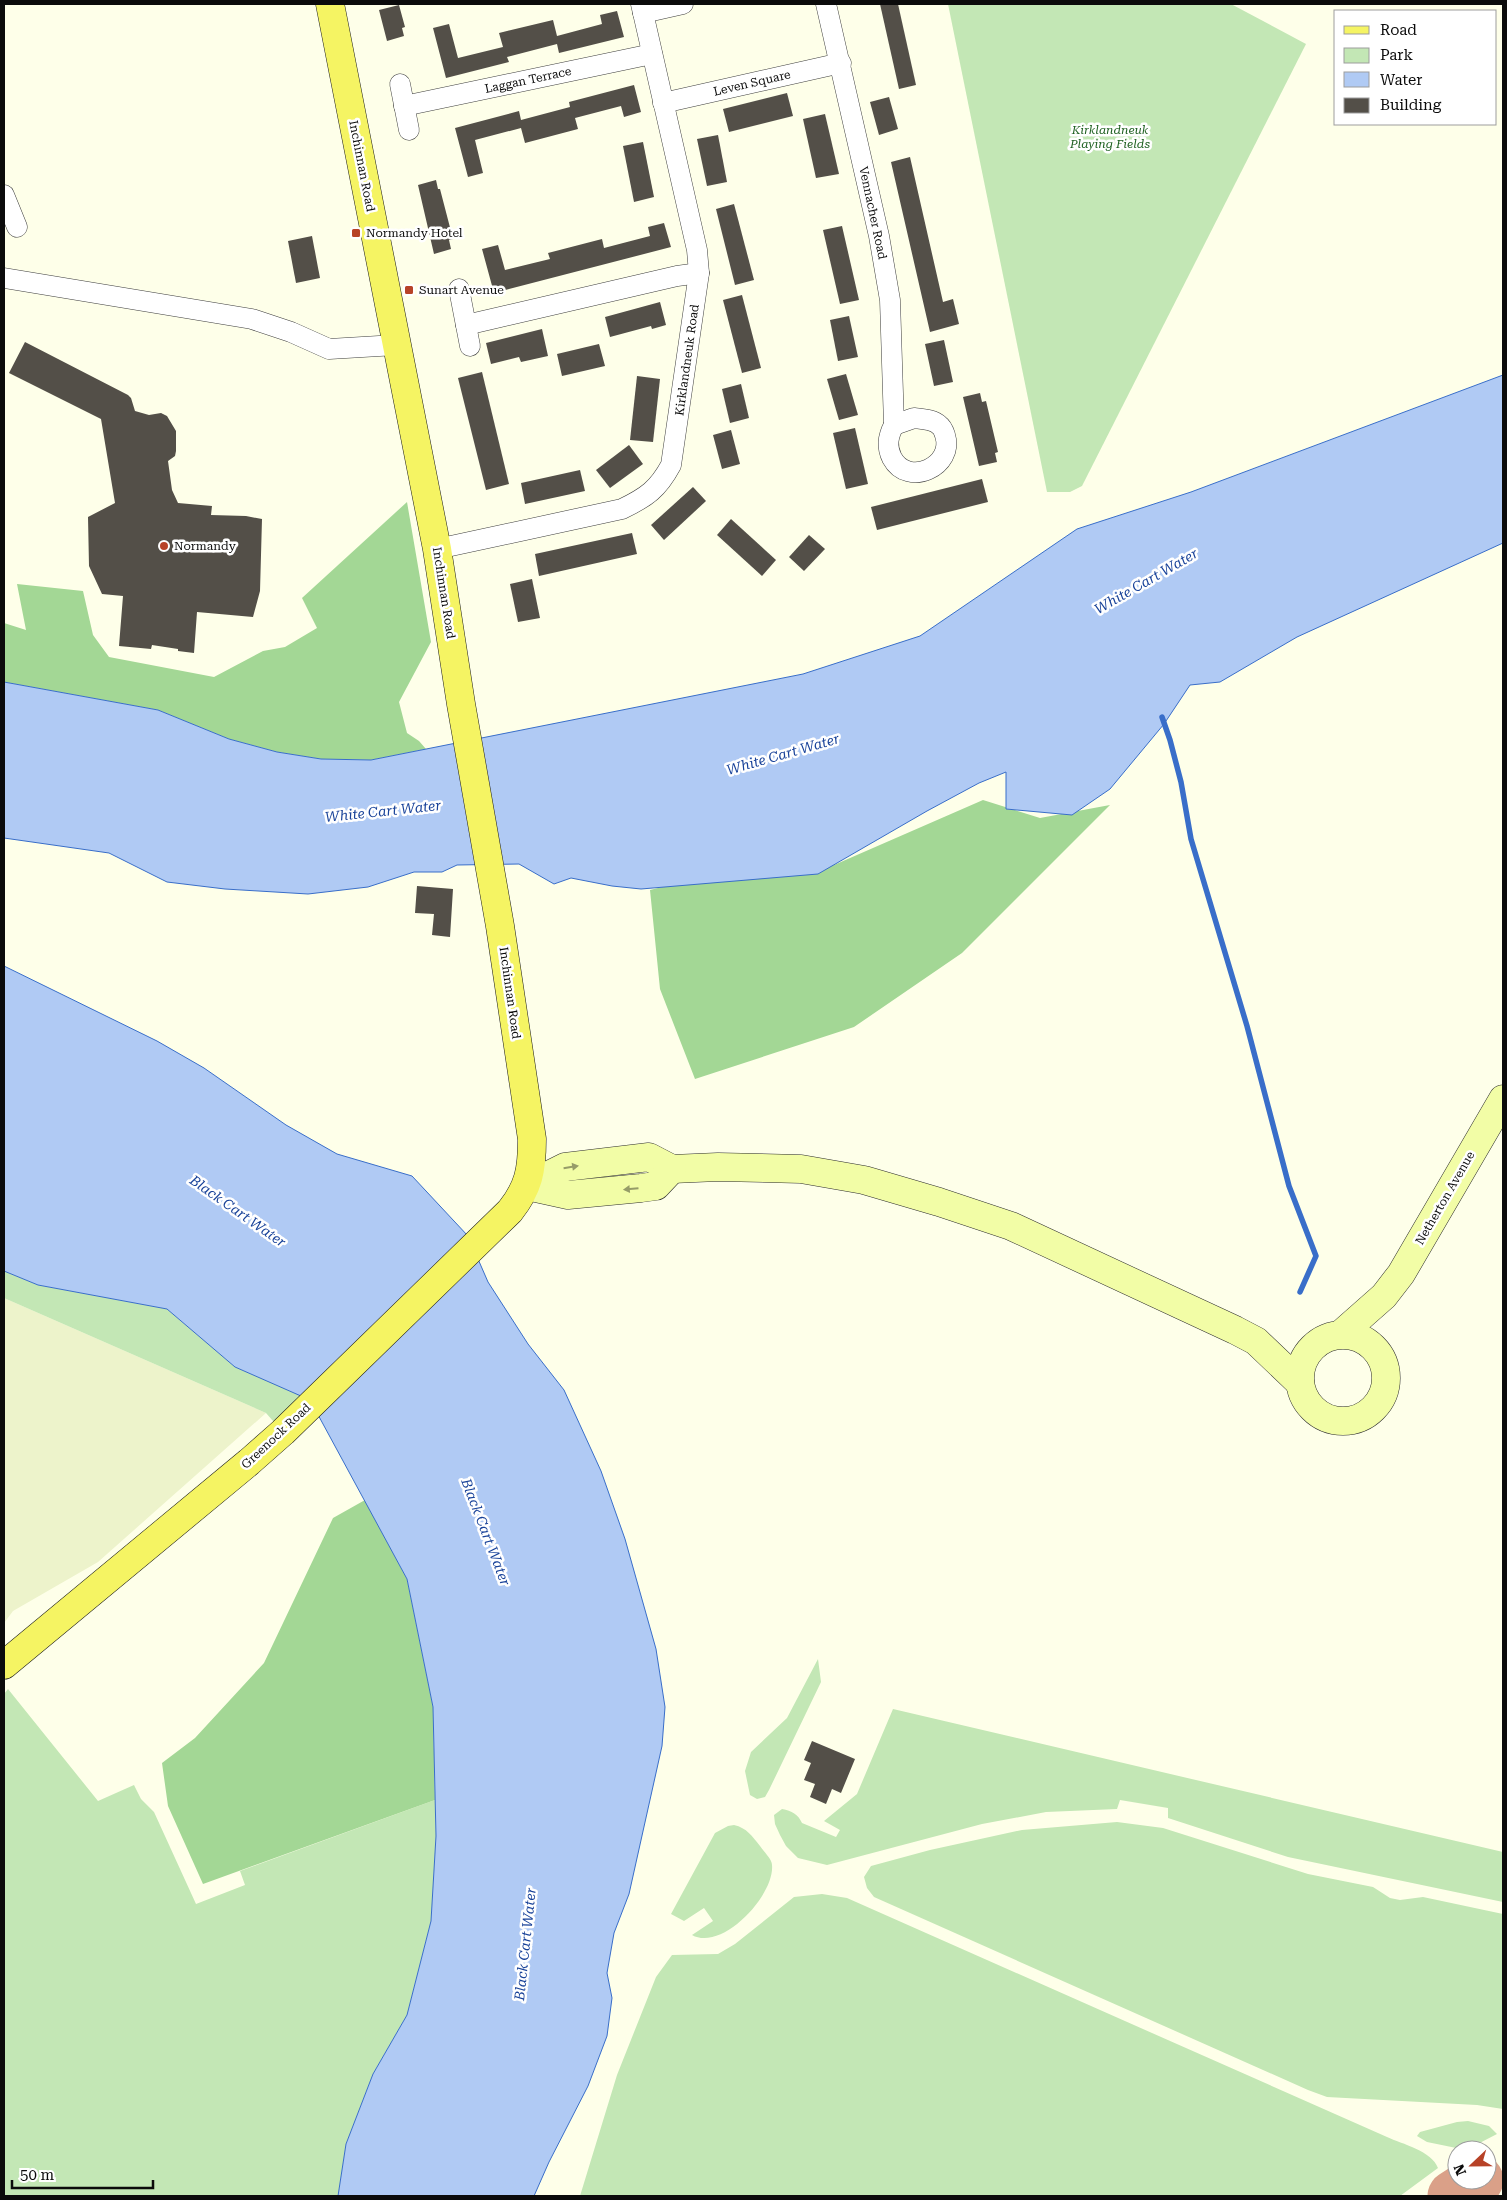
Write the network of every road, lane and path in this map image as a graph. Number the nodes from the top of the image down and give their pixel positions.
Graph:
1 (330, 4) edge
2 (684, 4) edge
3 (826, 4) edge
4 (642, 8) edge
5 (652, 54) junction
6 (840, 63) junction
7 (400, 84) dead end
8 (662, 103) junction
9 (404, 106) junction
10 (409, 130) dead end
11 (4, 195) edge
12 (17, 227) dead end
13 (699, 274) junction
14 (4, 278) edge
15 (459, 289) dead end
16 (466, 325) junction
17 (396, 345) junction
18 (470, 346) dead end
19 (894, 425) dead end
20 (437, 549) junction
21 (1503, 1099) edge
22 (527, 1186) junction
23 (1384, 1296) junction
24 (1341, 1334) junction
25 (1256, 1341) junction
26 (1311, 1347) junction
27 (1374, 1348) junction
28 (1300, 1383) junction
29 (4, 1664) edge

1 - 17 main road, Inchinnan Road
2 - 4 street
3 - 6 street, Vennacher Road
4 - 5 street, Kirklandneuk Road
5 - 8 street, Kirklandneuk Road
5 - 9 street, Laggan Terrace
6 - 8 street, Leven Square
6 - 19 street, Vennacher Road
7 - 9 street
8 - 13 street, Kirklandneuk Road
9 - 10 street
11 - 12 street
13 - 16 street
13 - 20 street, Kirklandneuk Road
14 - 17 street
15 - 16 street
16 - 18 street
17 - 20 main road, Inchinnan Road
20 - 22 main road, Inchinnan Road
21 - 23 street, Netherton Avenue
22 - 25 street
22 - 29 main road, Greenock Road
23 - 24 street, Netherton Avenue
23 - 27 street, Netherton Avenue
24 - 26 street
24 - 27 street
25 - 26 street
25 - 28 street
26 - 28 street
27 - 28 street

